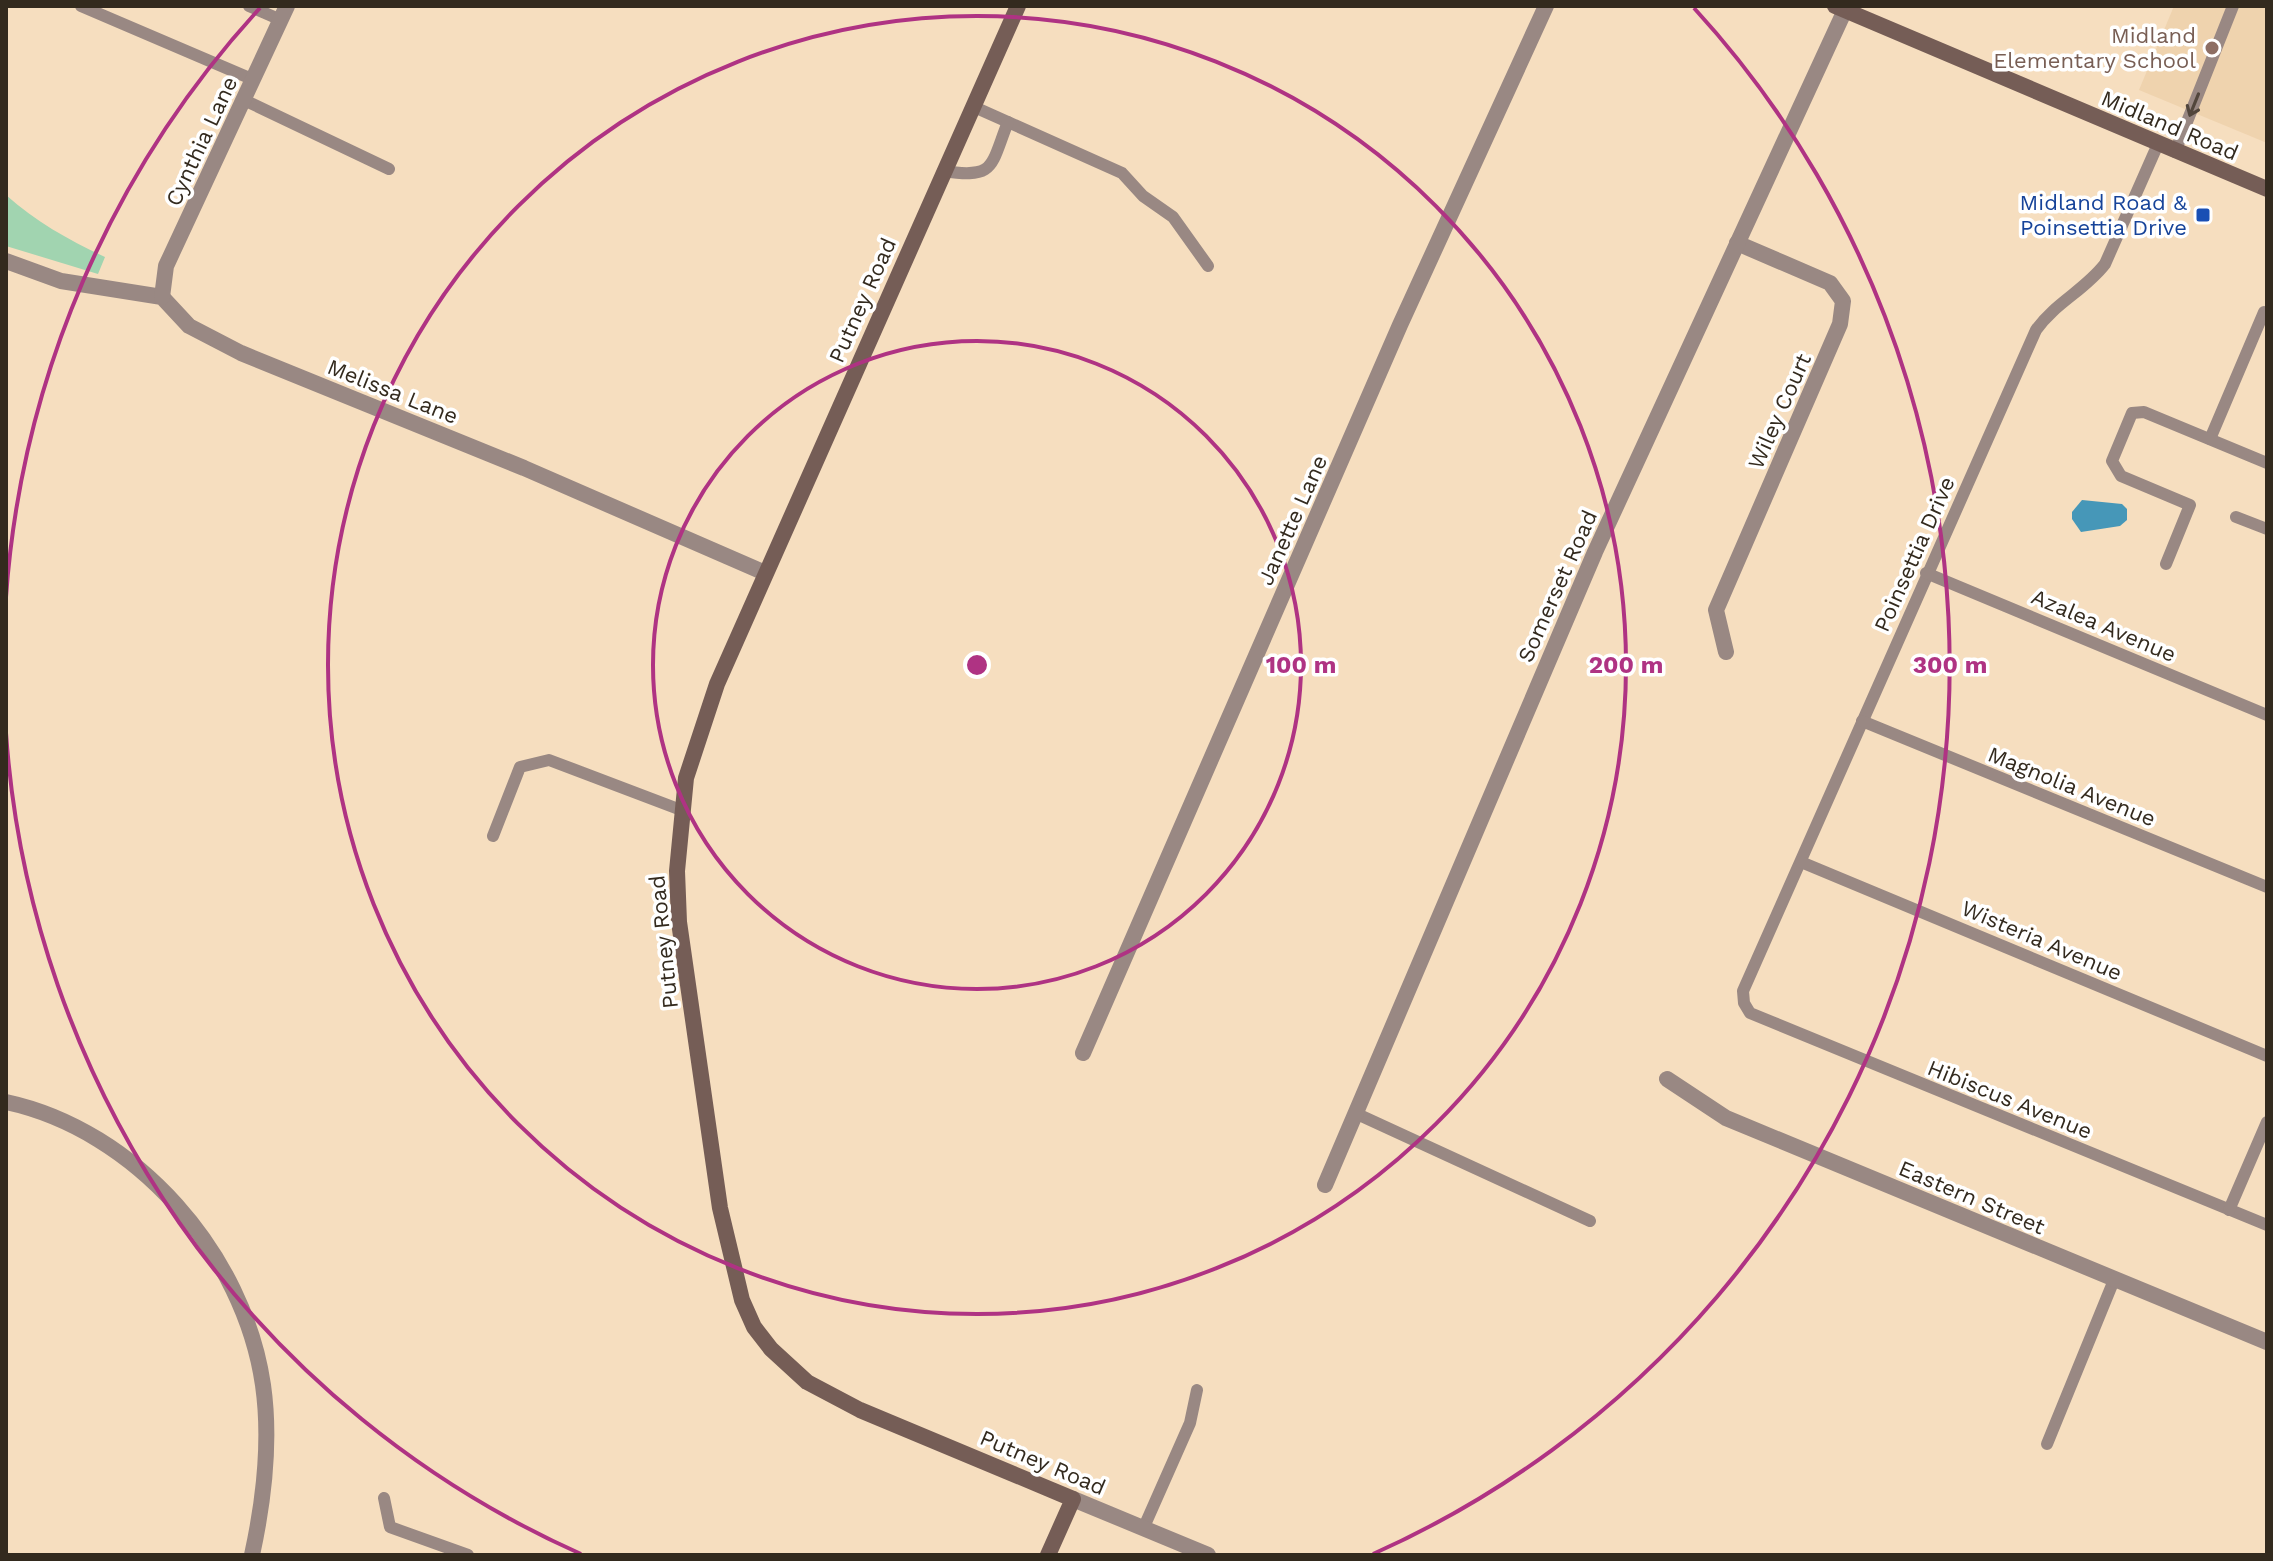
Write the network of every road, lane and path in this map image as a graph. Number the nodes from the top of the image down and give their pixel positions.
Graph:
1 (81, 6) edge
2 (249, 6) edge
3 (1018, 6) edge
4 (1546, 6) edge
5 (2233, 6) edge
6 (1840, 8) edge
7 (284, 13) edge
8 (254, 80) junction
9 (244, 100) junction
10 (972, 106) junction
11 (1008, 122) junction
12 (2158, 144) junction
13 (2175, 152) junction
14 (389, 169) dead end
15 (943, 171) junction
16 (2267, 189) edge
17 (1737, 243) junction
18 (6, 261) edge
19 (1208, 266) dead end
20 (162, 297) junction
21 (2264, 312) dead end
22 (2210, 439) junction
23 (2267, 463) edge
24 (2236, 517) dead end
25 (2267, 529) edge
26 (2166, 564) dead end
27 (765, 573) junction
28 (1926, 573) junction
29 (1726, 652) dead end
30 (2267, 715) edge
31 (1862, 721) junction
32 (681, 810) junction
33 (493, 836) dead end
34 (1801, 862) junction
35 (2267, 887) edge
36 (1744, 1003) joint
37 (1083, 1053) dead end
38 (2267, 1056) edge
39 (1667, 1079) dead end
40 (6, 1102) edge
41 (1355, 1113) junction
42 (2267, 1122) edge
43 (1325, 1185) dead end
44 (2229, 1210) junction
45 (1590, 1221) dead end
46 (2267, 1225) edge
47 (2114, 1280) junction
48 (2267, 1342) edge
49 (1197, 1390) dead end
50 (2047, 1444) dead end
51 (384, 1498) dead end
52 (1073, 1499) junction
53 (1144, 1527) junction
54 (252, 1555) edge
55 (468, 1555) edge
56 (1048, 1555) edge
57 (1208, 1555) edge

1 - 8 lane
2 - 7 lane
3 - 10 street, Putney Road
4 - 37 street, Janette Lane
5 -> 13 lane
6 - 12 street, Midland Road
6 - 17 street, Somerset Road
7 - 8 street, Cynthia Lane
8 - 9 street, Cynthia Lane
9 - 14 lane
9 - 20 street, Cynthia Lane
10 - 11 lane
10 - 15 street, Putney Road
11 - 15 lane
11 - 19 lane
12 - 13 street, Midland Road
12 - 28 lane, Poinsettia Drive
13 - 16 street, Midland Road
15 - 27 street, Putney Road
17 - 29 street, Wiley Court
17 - 41 street, Somerset Road
18 - 20 street
20 - 27 street, Melissa Lane
21 - 22 lane
22 - 23 lane
22 - 26 lane
24 - 25 lane
27 - 32 street, Putney Road
28 - 30 lane, Azalea Avenue
28 - 31 lane, Poinsettia Drive
31 - 34 lane, Poinsettia Drive
31 - 35 lane, Magnolia Avenue
32 - 33 lane
32 - 52 street, Putney Road
34 - 36 lane, Poinsettia Drive
34 - 38 lane, Wisteria Avenue
36 - 44 lane, Hibiscus Avenue
39 - 47 street, Eastern Street
40 - 54 street
41 - 43 street, Somerset Road
41 - 45 lane
42 - 44 lane
44 - 46 lane, Hibiscus Avenue
47 - 48 street, Eastern Street
47 - 50 lane
49 - 53 lane
51 - 55 lane
52 - 53 street, Putney Road
52 - 56 street
53 - 57 street, Putney Road

